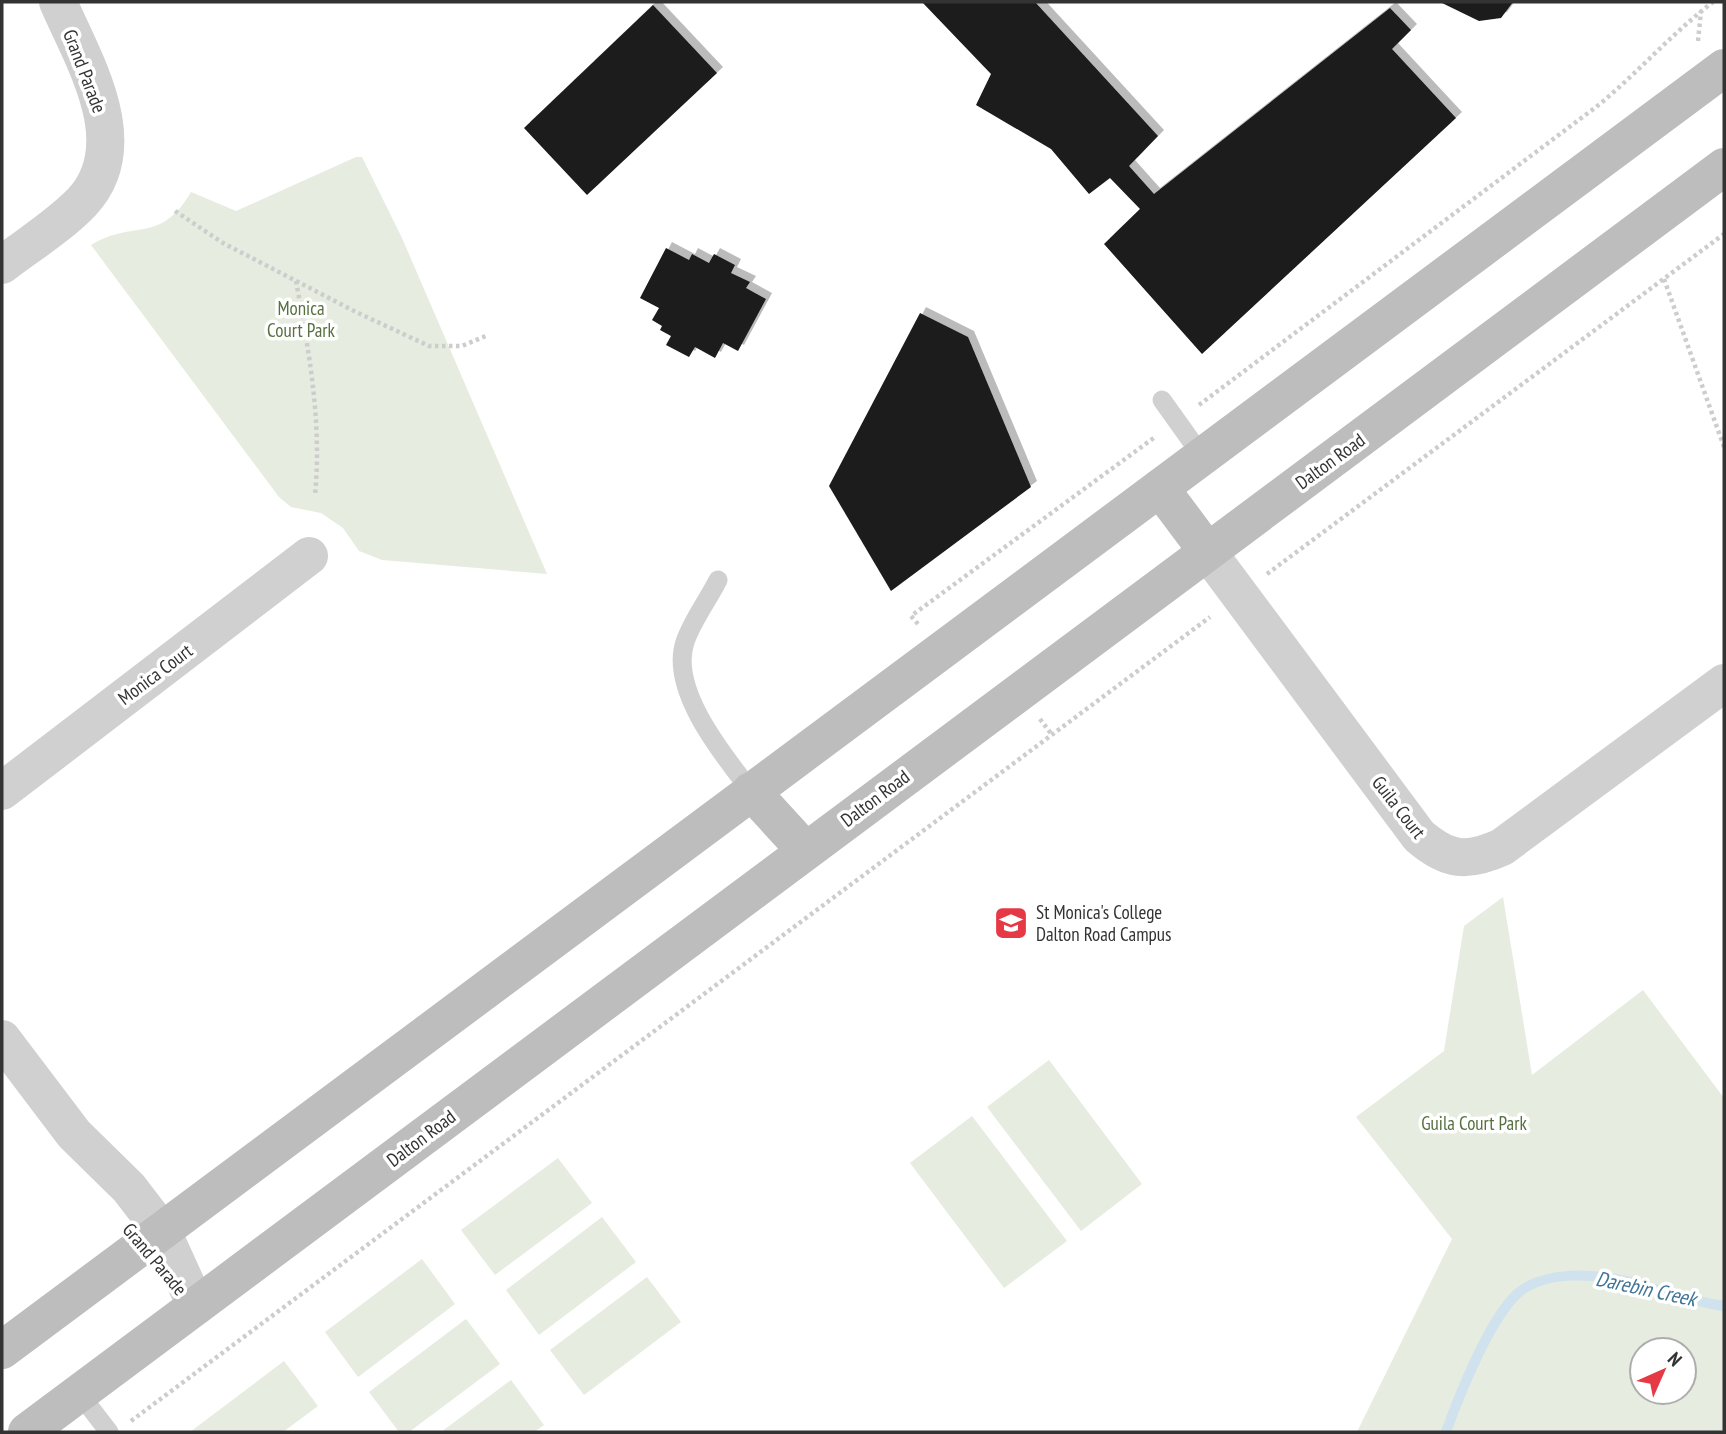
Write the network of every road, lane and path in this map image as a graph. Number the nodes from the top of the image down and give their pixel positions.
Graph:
1 (58, 2) edge
2 (1713, 2) edge
3 (1724, 68) edge
4 (1724, 167) edge
5 (175, 211) dead end
6 (1724, 233) edge
7 (2, 265) edge
8 (1664, 279) junction
9 (296, 281) junction
10 (488, 335) dead end
11 (1161, 400) dead end
12 (1176, 422) junction
13 (1724, 447) edge
14 (1202, 456) junction
15 (1160, 488) junction
16 (315, 495) dead end
17 (1206, 551) junction
18 (309, 556) dead end
19 (718, 580) dead end
20 (1240, 595) junction
21 (939, 651) junction
22 (1724, 682) edge
23 (751, 791) junction
24 (2, 792) edge
25 (805, 850) junction
26 (2, 1039) edge
27 (151, 1239) junction
28 (196, 1306) junction
29 (2, 1350) edge
30 (79, 1393) junction
31 (118, 1428) edge
32 (27, 1432) edge

1 - 7 street, Grand Parade
2 - 12 path
3 - 14 main road
4 - 17 main road, Dalton Road
5 - 9 path
6 - 8 path
8 - 13 path
8 - 20 path
9 - 10 path
9 - 16 path
11 - 12 lane
12 - 14 lane
12 - 21 path
14 - 15 main road
15 - 17 main road
15 - 21 main road
17 - 20 street, Guila Court
17 - 25 main road, Dalton Road
18 - 24 street, Monica Court
19 - 23 lane
20 - 22 street, Guila Court
20 - 31 path
21 - 23 main road
23 - 25 main road
23 - 27 main road
25 - 28 main road, Dalton Road
26 - 27 street, Grand Parade
27 - 28 street, Grand Parade
27 - 29 main road
28 - 30 main road, Dalton Road
30 - 31 lane
30 - 32 main road, Dalton Road

